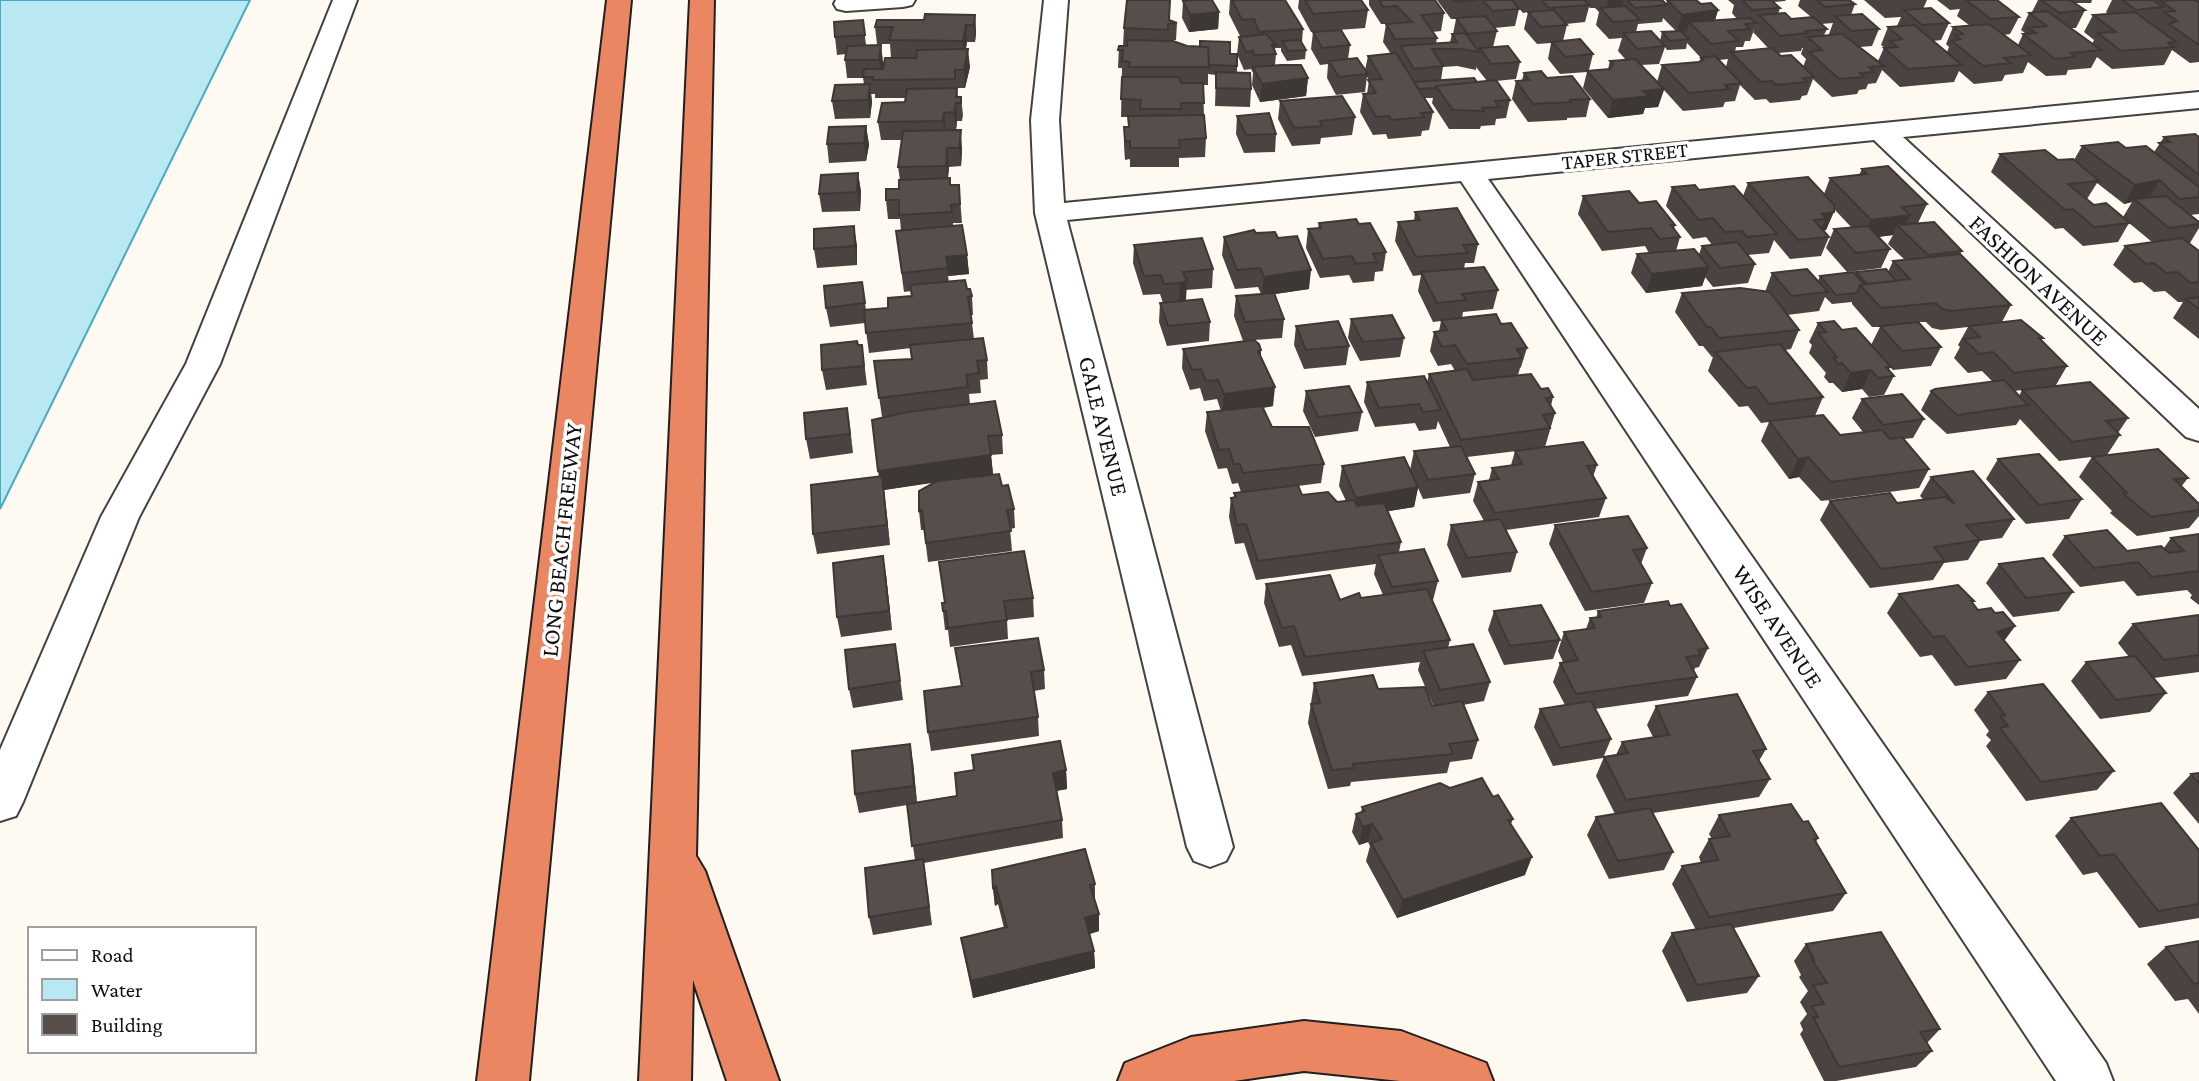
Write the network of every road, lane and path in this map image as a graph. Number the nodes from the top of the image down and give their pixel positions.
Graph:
1 (345, 0) edge
2 (619, 0) edge
3 (702, 0) edge
4 (903, 0) edge
5 (1056, 0) edge
6 (846, 4) dead end
7 (2199, 100) edge
8 (1880, 131) junction
9 (1469, 172) junction
10 (1050, 213) junction
11 (2199, 429) edge
12 (0, 802) edge
13 (1210, 847) dead end
14 (673, 850) junction
15 (503, 1081) edge
16 (665, 1081) edge
17 (753, 1081) edge
18 (1144, 1081) edge
19 (1467, 1081) edge
20 (2087, 1081) edge

1 - 12 street
2 - 15 highway, LONG BEACH FREEWAY
3 - 14 highway
4 - 6 street
5 - 10 street, GALE AVENUE
7 - 8 street, TAPER STREET
8 - 9 street, TAPER STREET
8 - 11 street, FASHION AVENUE
9 - 10 street, TAPER STREET
9 - 20 street, WISE AVENUE
10 - 13 street, GALE AVENUE
14 - 16 highway
14 - 17 highway
18 - 19 highway

